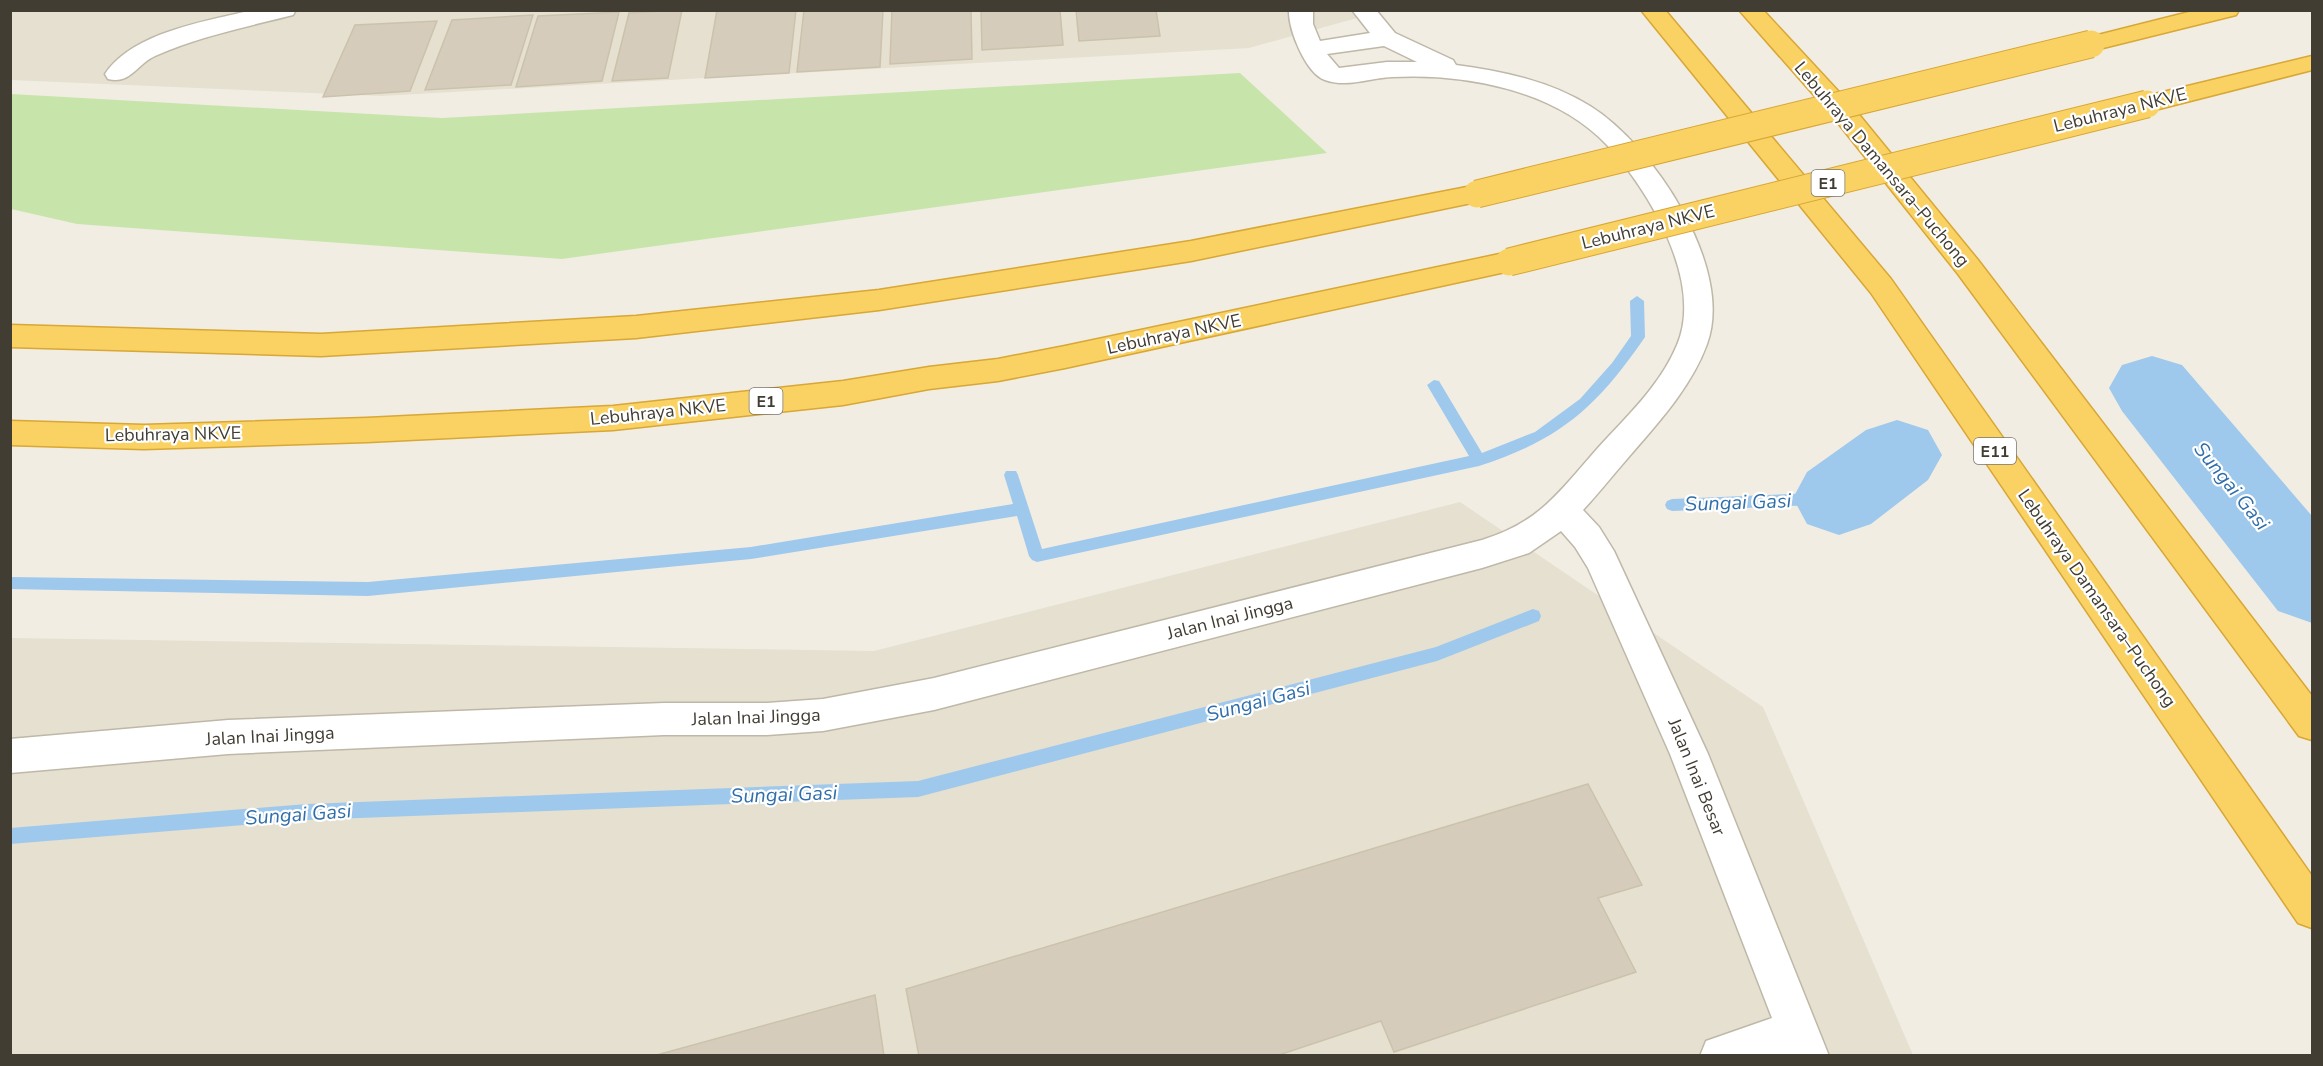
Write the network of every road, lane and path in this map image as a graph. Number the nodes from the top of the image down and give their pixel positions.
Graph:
1 (285, 10) edge
2 (1301, 10) edge
3 (1363, 10) edge
4 (1652, 10) edge
5 (1750, 10) edge
6 (2228, 10) edge
7 (1387, 38) junction
8 (1313, 49) junction
9 (2313, 63) edge
10 (1462, 73) junction
11 (117, 74) dead end
12 (10, 336) edge
13 (10, 433) edge
14 (1563, 512) junction
15 (2313, 724) edge
16 (10, 756) edge
17 (2313, 909) edge
18 (1803, 1043) edge
19 (1721, 1056) edge

1 - 11 street
2 - 8 street
3 - 7 street
4 - 17 highway, Lebuhraya Damansara–Puchong / E11
5 - 15 highway, Lebuhraya Damansara–Puchong
6 - 12 highway, bridge
7 - 8 street
7 - 10 street
8 - 10 street
9 - 13 highway, Lebuhraya NKVE / E1, bridge
10 - 14 street, Jalan Inai Jingga
14 - 16 street, Jalan Inai Jingga
14 - 18 street, Jalan Inai Besar
18 - 19 street

